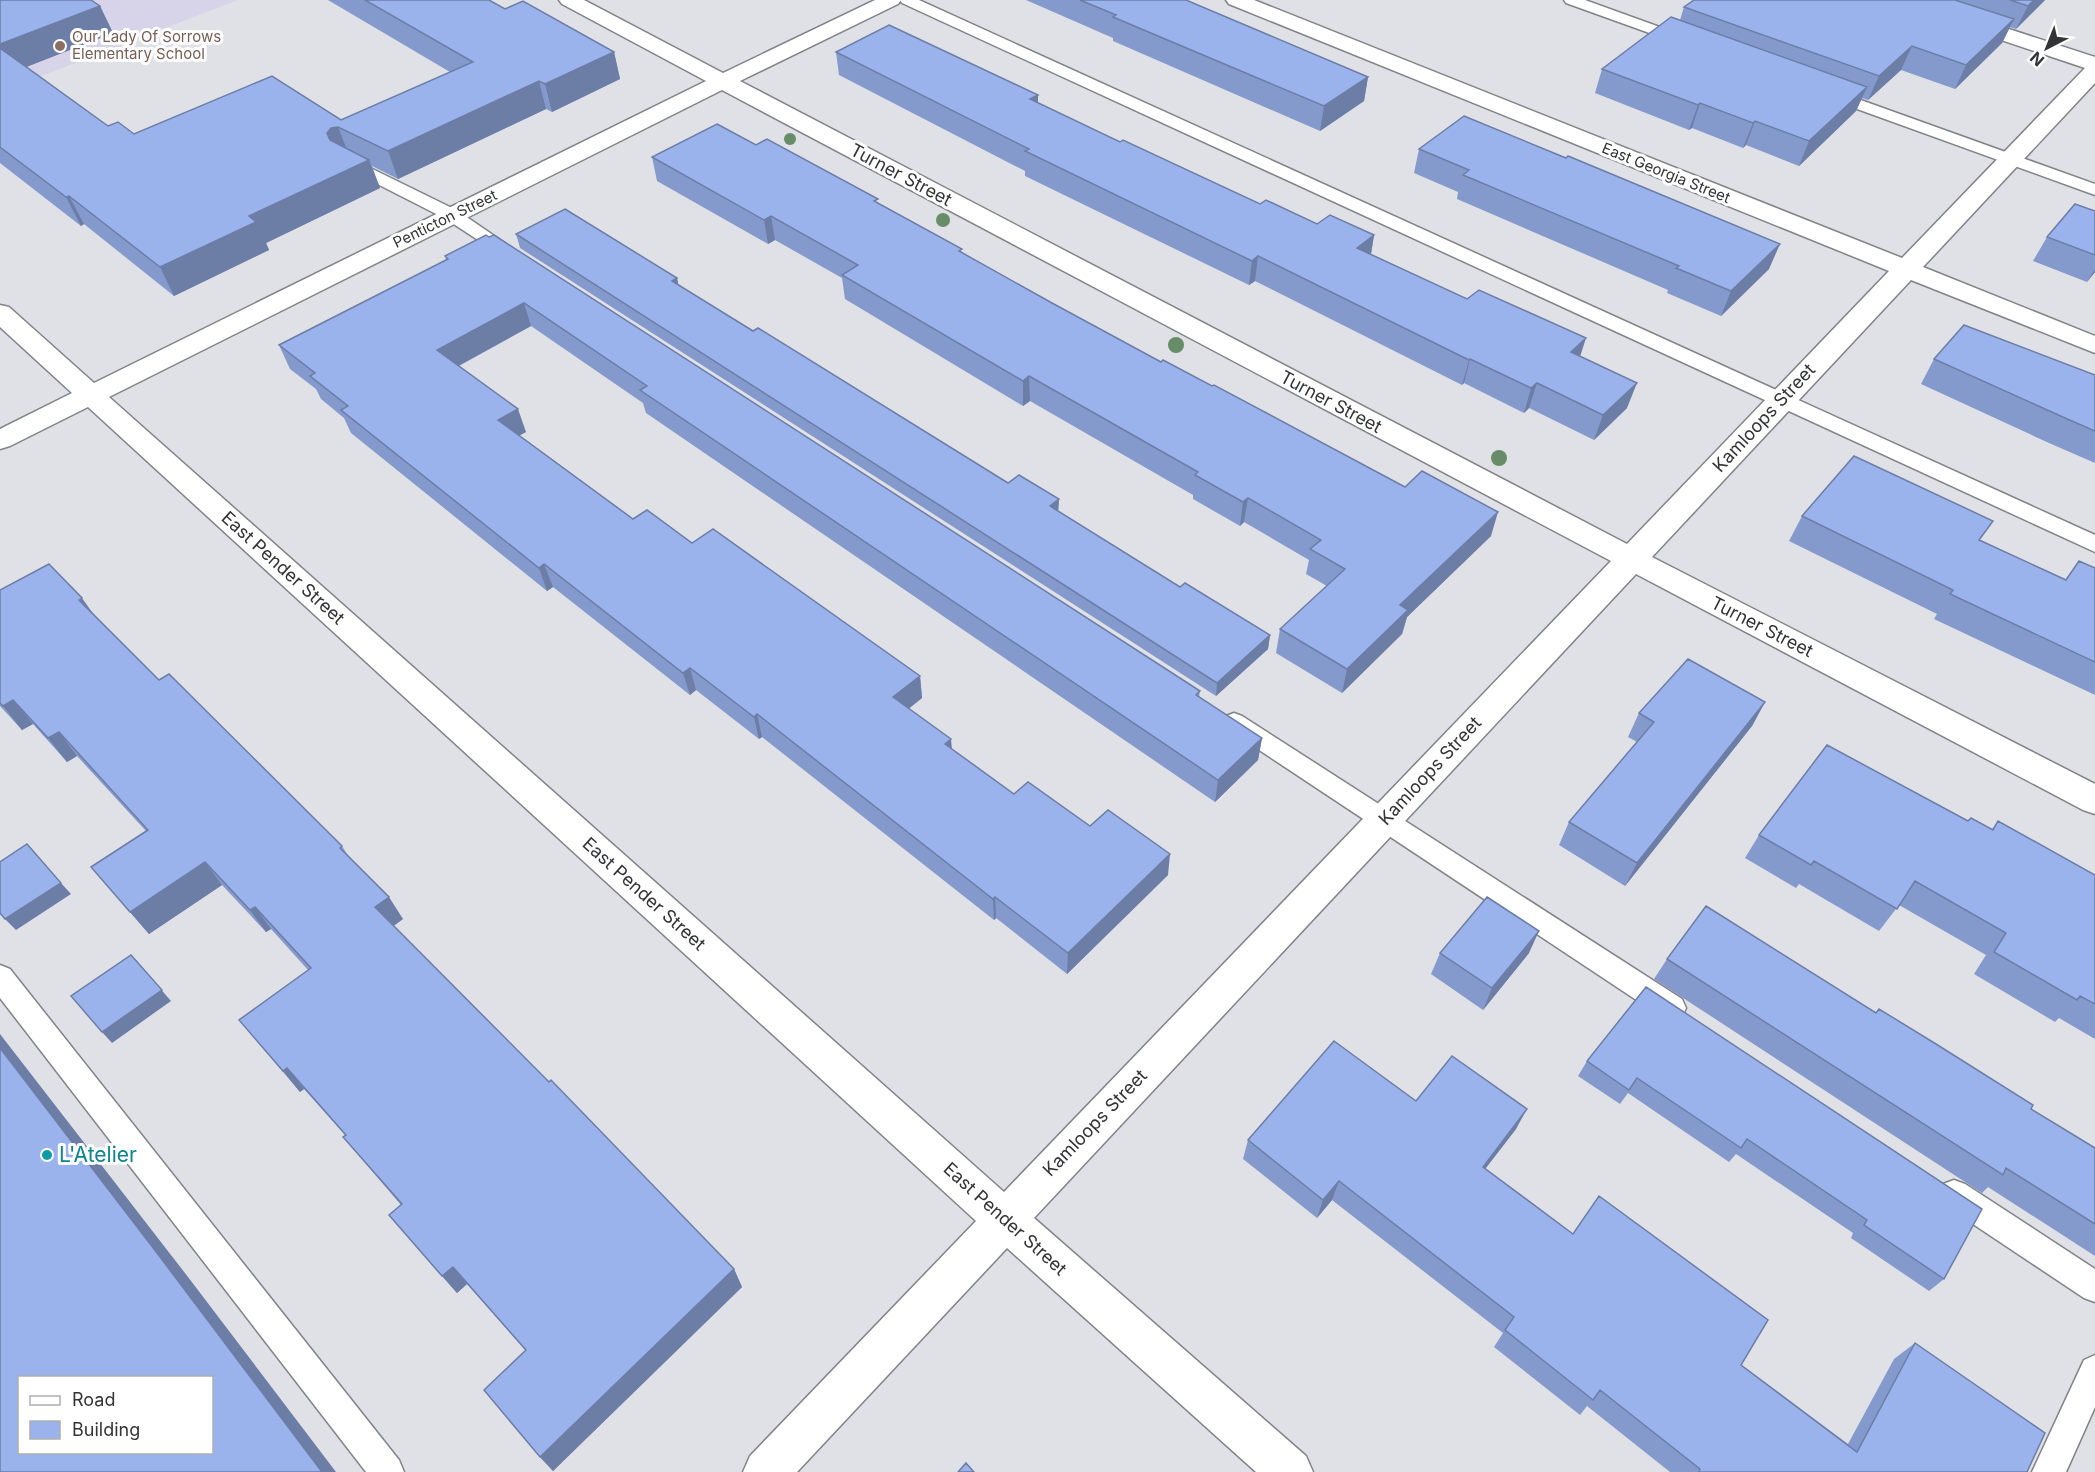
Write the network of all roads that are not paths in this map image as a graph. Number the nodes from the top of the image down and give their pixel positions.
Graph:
1 (569, 0) edge
2 (891, 0) edge
3 (907, 0) edge
4 (1236, 0) edge
5 (1571, 0) edge
6 (1900, 0) edge
7 (1695, 45) edge
8 (2095, 64) edge
9 (2095, 70) edge
10 (723, 81) junction
11 (1819, 90) edge
12 (2010, 159) junction
13 (348, 162) edge
14 (2095, 190) edge
15 (452, 215) junction
16 (529, 265) edge
17 (1905, 269) junction
18 (0, 313) edge
19 (2095, 345) edge
20 (92, 395) junction
21 (1782, 399) junction
22 (0, 440) edge
23 (2095, 544) edge
24 (1631, 559) junction
25 (1218, 712) edge
26 (2095, 800) edge
27 (1383, 820) junction
28 (0, 976) edge
29 (1687, 1018) edge
30 (1936, 1182) edge
31 (1005, 1219) junction
32 (2095, 1287) edge
33 (2095, 1371) edge
34 (387, 1472) edge
35 (766, 1472) edge
36 (1290, 1472) edge
37 (2049, 1472) edge

1 - 10 street, Turner Street
2 - 10 street, Penticton Street
3 - 21 lane
4 - 17 street, East Georgia Street
5 - 7 lane
6 - 8 street
9 - 12 street, Kamloops Street
10 - 15 street, Penticton Street
10 - 24 street, Turner Street
11 - 12 lane
12 - 14 lane
12 - 17 street, Kamloops Street
13 - 15 lane
15 - 16 lane
15 - 20 street, Penticton Street
17 - 19 street, East Georgia Street
17 - 21 street, Kamloops Street
18 - 20 street, East Pender Street
20 - 22 street, Penticton Street
20 - 31 street, East Pender Street
21 - 23 lane
21 - 24 street, Kamloops Street
24 - 26 street, Turner Street
24 - 27 street, Kamloops Street
25 - 27 lane
27 - 29 lane
27 - 31 street, Kamloops Street
28 - 34 lane
30 - 32 lane
31 - 35 street, Kamloops Street
31 - 36 street, East Pender Street
33 - 37 lane

